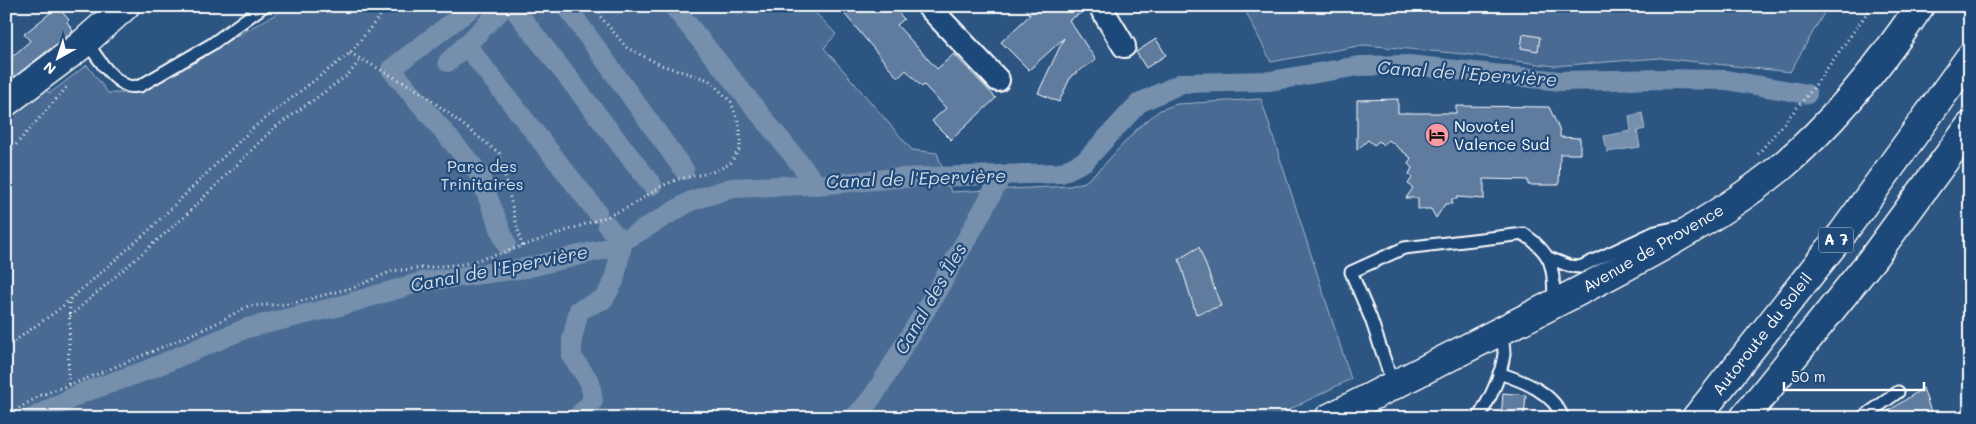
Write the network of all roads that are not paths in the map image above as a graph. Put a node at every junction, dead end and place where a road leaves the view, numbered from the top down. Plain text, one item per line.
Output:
1 (125, 6) edge
2 (264, 6) edge
3 (928, 6) edge
4 (1100, 6) edge
5 (1920, 6) edge
6 (86, 40) junction
7 (1124, 46) dead end
8 (1970, 57) edge
9 (998, 80) dead end
10 (6, 102) edge
11 (1970, 126) edge
12 (1707, 220) junction
13 (1549, 258) junction
14 (1554, 303) junction
15 (1502, 330) junction
16 (1499, 373) junction
17 (1394, 385) junction
18 (1898, 392) dead end
19 (1489, 400) junction
20 (1338, 416) edge
21 (1478, 418) edge
22 (1488, 418) edge
23 (1563, 418) edge
24 (1696, 418) edge
25 (1744, 418) edge
26 (1862, 418) edge

1 - 6 main road
2 - 6 lane
3 - 9 street
4 - 7 street
5 - 12 main road, Avenue de Provence
6 - 10 main road
8 - 24 main road, Autoroute du Soleil / A 7
11 - 25 main road, A 7
12 - 13 lane
12 - 14 main road, Avenue de Provence
13 - 14 lane
13 - 17 lane
14 - 15 main road, Avenue de Provence
15 - 16 lane
15 - 17 main road, Avenue de Provence
16 - 19 lane
16 - 23 lane
17 - 20 main road, Avenue de Provence
18 - 26 lane
19 - 21 lane
19 - 22 lane

